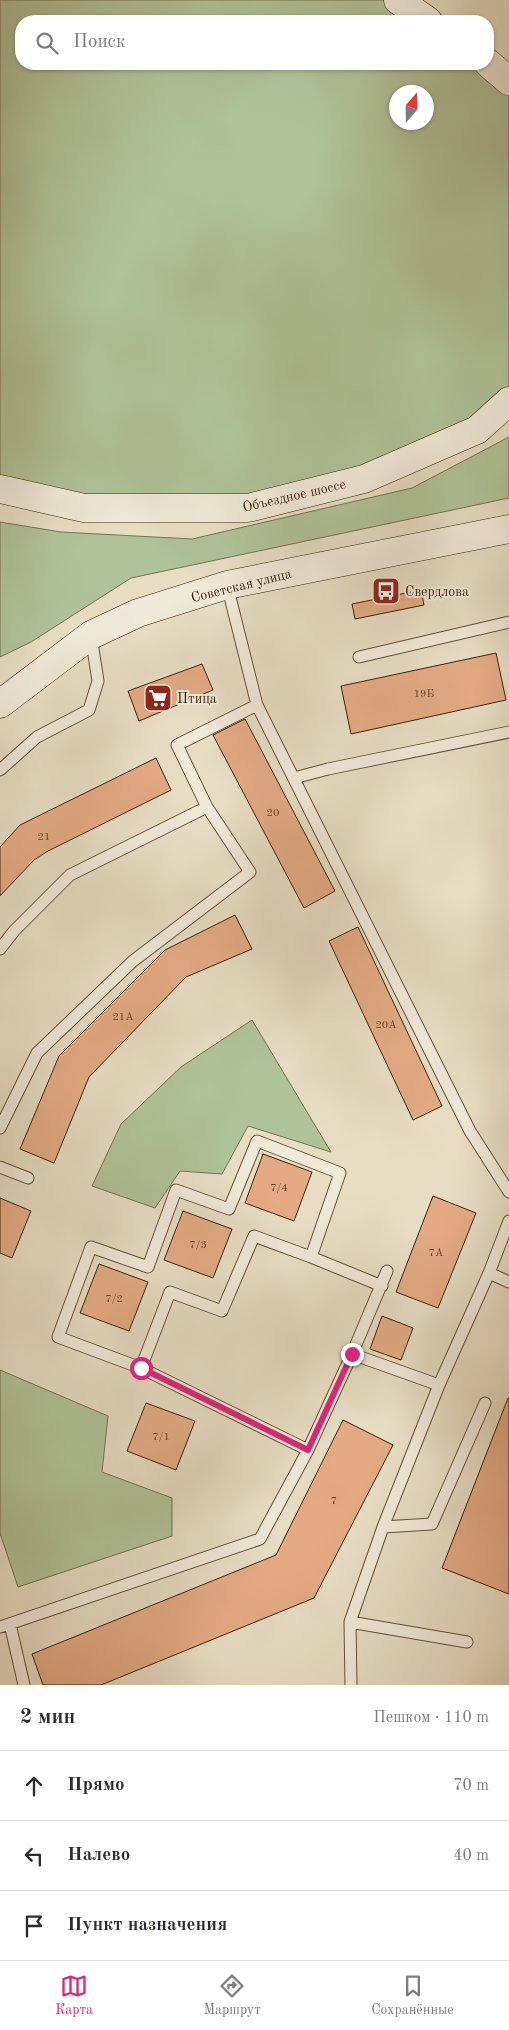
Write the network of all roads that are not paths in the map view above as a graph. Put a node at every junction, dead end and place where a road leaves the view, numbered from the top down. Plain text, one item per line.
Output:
1 (398, 0) edge
2 (419, 15) edge
3 (494, 68) edge
4 (509, 81) edge
5 (509, 402) edge
6 (0, 489) edge
7 (509, 529) edge
8 (227, 585) junction
9 (509, 622) edge
10 (91, 635) junction
11 (359, 657) dead end
12 (0, 704) edge
13 (257, 705) junction
14 (509, 732) edge
15 (0, 770) edge
16 (294, 778) junction
17 (207, 807) junction
18 (0, 949) edge
19 (0, 1128) edge
20 (0, 1167) edge
21 (28, 1178) dead end
22 (509, 1192) edge
23 (509, 1221) edge
24 (312, 1257) junction
25 (387, 1271) dead end
26 (489, 1273) junction
27 (509, 1282) edge
28 (382, 1286) junction
29 (352, 1354) junction
30 (141, 1368) junction
31 (439, 1385) junction
32 (485, 1403) dead end
33 (308, 1450) junction
34 (383, 1527) junction
35 (350, 1622) junction
36 (5, 1626) edge
37 (467, 1642) dead end
38 (24, 1685) edge
39 (351, 1685) edge

1 - 2 street
3 - 4 street
5 - 6 street, Объездное шоссе
7 - 8 street, Советская улица
8 - 10 street, Советская улица
8 - 13 lane
9 - 11 lane
10 - 12 street, Советская улица
10 - 15 lane
13 - 16 lane
13 - 17 lane
14 - 16 lane
16 - 22 lane
17 - 18 lane
17 - 19 lane
20 - 21 lane
23 - 26 lane
24 - 28 lane
24 - 30 lane
24 - 30 lane
25 - 28 lane
26 - 27 lane
26 - 31 lane
28 - 29 lane
29 - 31 lane
29 - 33 lane
30 - 33 lane
31 - 34 lane
32 - 34 lane
33 - 36 lane
34 - 35 lane
35 - 37 lane
35 - 39 lane
36 - 38 lane

